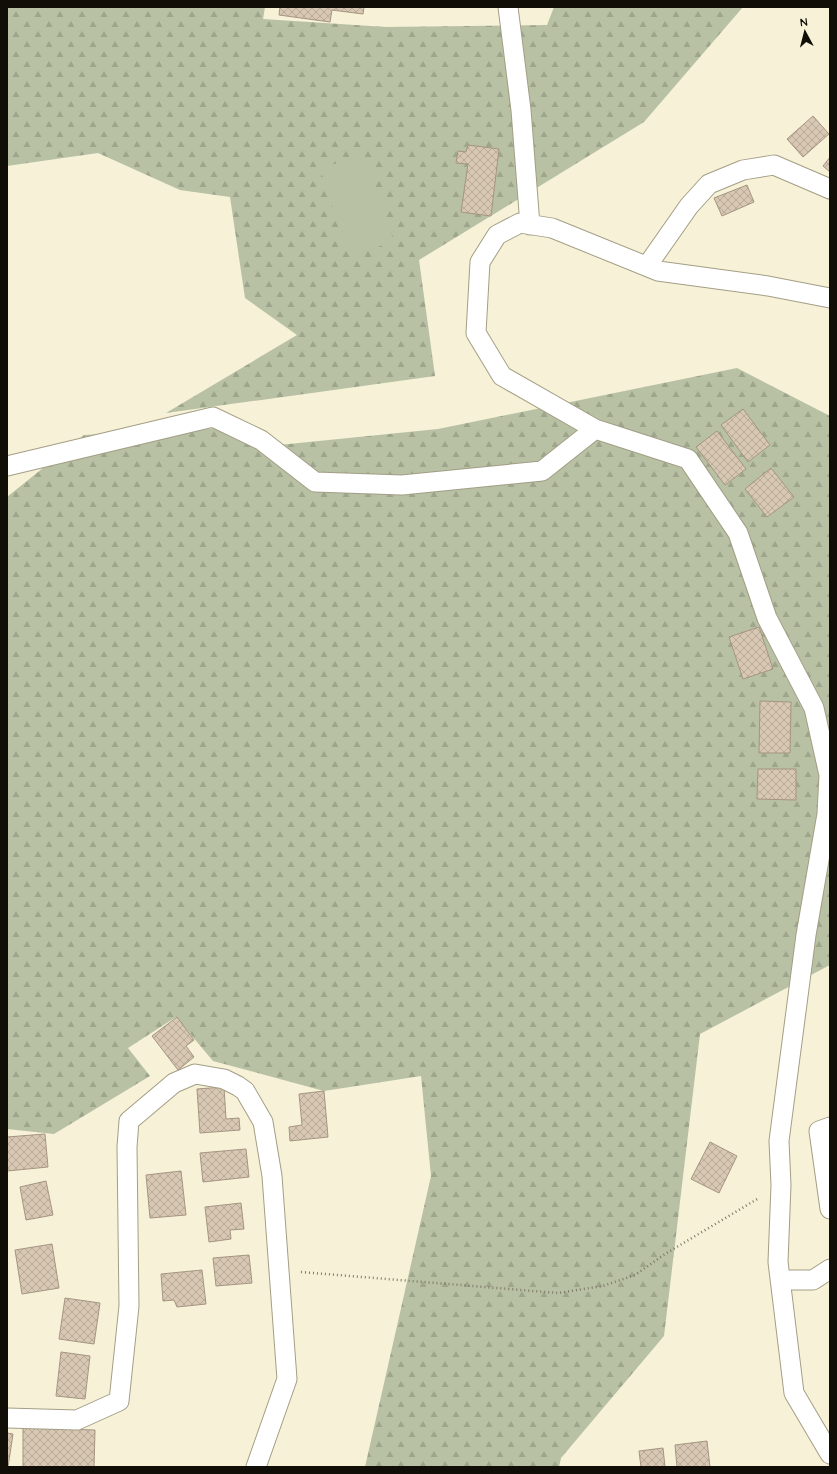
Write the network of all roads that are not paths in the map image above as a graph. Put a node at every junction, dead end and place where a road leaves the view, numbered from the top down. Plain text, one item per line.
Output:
1 (508, 7) edge
2 (830, 189) edge
3 (530, 225) junction
4 (647, 266) junction
5 (830, 298) edge
6 (595, 429) junction
7 (7, 466) edge
8 (830, 1127) edge
9 (830, 1209) edge
10 (830, 1269) edge
11 (780, 1280) junction
12 (7, 1418) edge
13 (830, 1454) edge
14 (256, 1467) edge

1 - 3 street
2 - 4 street
3 - 4 street
3 - 6 street
4 - 5 street
6 - 7 street
6 - 11 street
8 - 9 street
10 - 11 street
11 - 13 street
12 - 14 street

